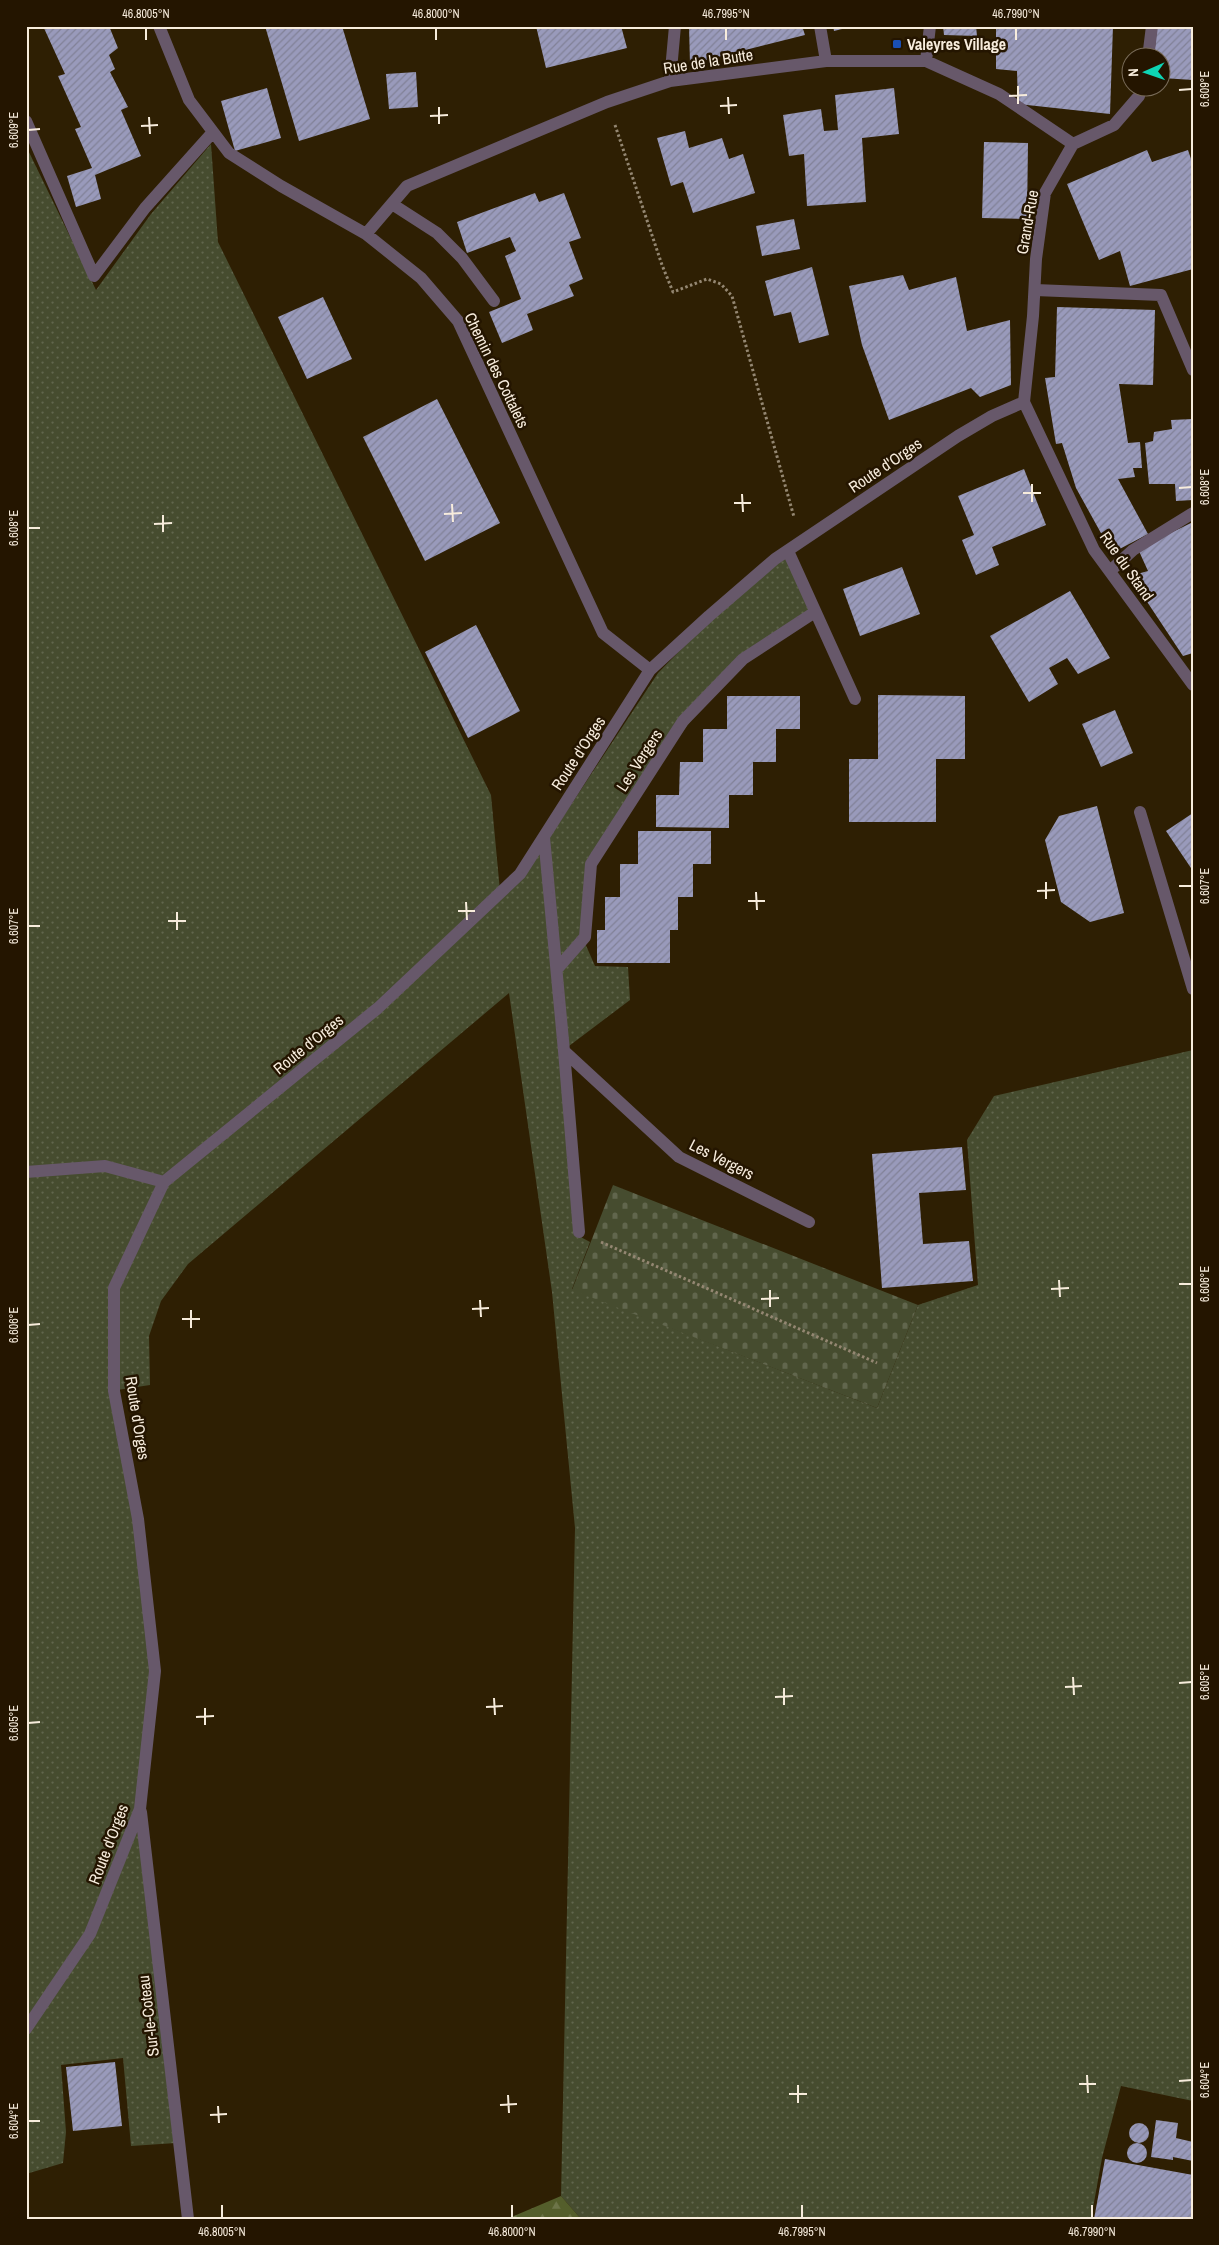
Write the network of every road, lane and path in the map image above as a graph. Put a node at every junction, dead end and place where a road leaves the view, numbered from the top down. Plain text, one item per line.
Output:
1 (159, 26) edge
2 (675, 26) edge
3 (820, 26) edge
4 (930, 26) edge
5 (1152, 26) edge
6 (1149, 48) edge
7 (826, 61) junction
8 (926, 61) junction
9 (670, 82) junction
10 (1137, 98) edge
11 (607, 102) junction
12 (26, 121) edge
13 (213, 132) junction
14 (1073, 144) junction
15 (392, 204) junction
16 (366, 234) junction
17 (1035, 290) junction
18 (494, 302) dead end
19 (1193, 370) edge
20 (1024, 402) junction
21 (1193, 514) edge
22 (801, 542) junction
23 (788, 551) junction
24 (1110, 572) junction
25 (815, 612) junction
26 (650, 670) junction
27 (1193, 684) edge
28 (855, 700) dead end
29 (1140, 812) dead end
30 (544, 837) junction
31 (557, 969) junction
32 (1193, 989) edge
33 (564, 1051) junction
34 (26, 1172) edge
35 (164, 1182) junction
36 (809, 1222) dead end
37 (579, 1232) joint
38 (877, 1363) dead end
39 (140, 1809) junction
40 (26, 2029) edge
41 (188, 2219) edge

1 - 13 street, Chemin des Cottalets
2 - 9 street
3 - 7 street
4 - 8 street
5 - 6 street
7 - 8 street, Rue de la Butte
7 - 9 street, Rue de la Butte
8 - 14 street, Rue de la Butte
9 - 11 street, Rue de la Butte
10 - 14 street
11 - 15 street, Rue de la Butte
11 - 22 path
12 - 13 street
13 - 16 street, Chemin des Cottalets
14 - 17 street, Grand-Rue
15 - 16 street, Rue de la Butte
15 - 18 street
16 - 26 street, Chemin des Cottalets
17 - 19 street
17 - 20 street, Grand-Rue
20 - 22 street, Route d'Orges
20 - 24 street, Rue du Stand
21 - 24 street
22 - 23 street, Route d'Orges
23 - 25 street
23 - 26 street, Route d'Orges
24 - 27 street, Rue du Stand
25 - 28 street
25 - 31 street, Les Vergers
26 - 30 street, Route d'Orges
29 - 32 street
30 - 31 street
30 - 35 street, Route d'Orges
31 - 33 street
33 - 36 street, Les Vergers
33 - 37 street
34 - 35 street
35 - 39 street, Route d'Orges
37 - 38 path
39 - 40 street, Route d'Orges
39 - 41 street, Sur-le-Coteau

